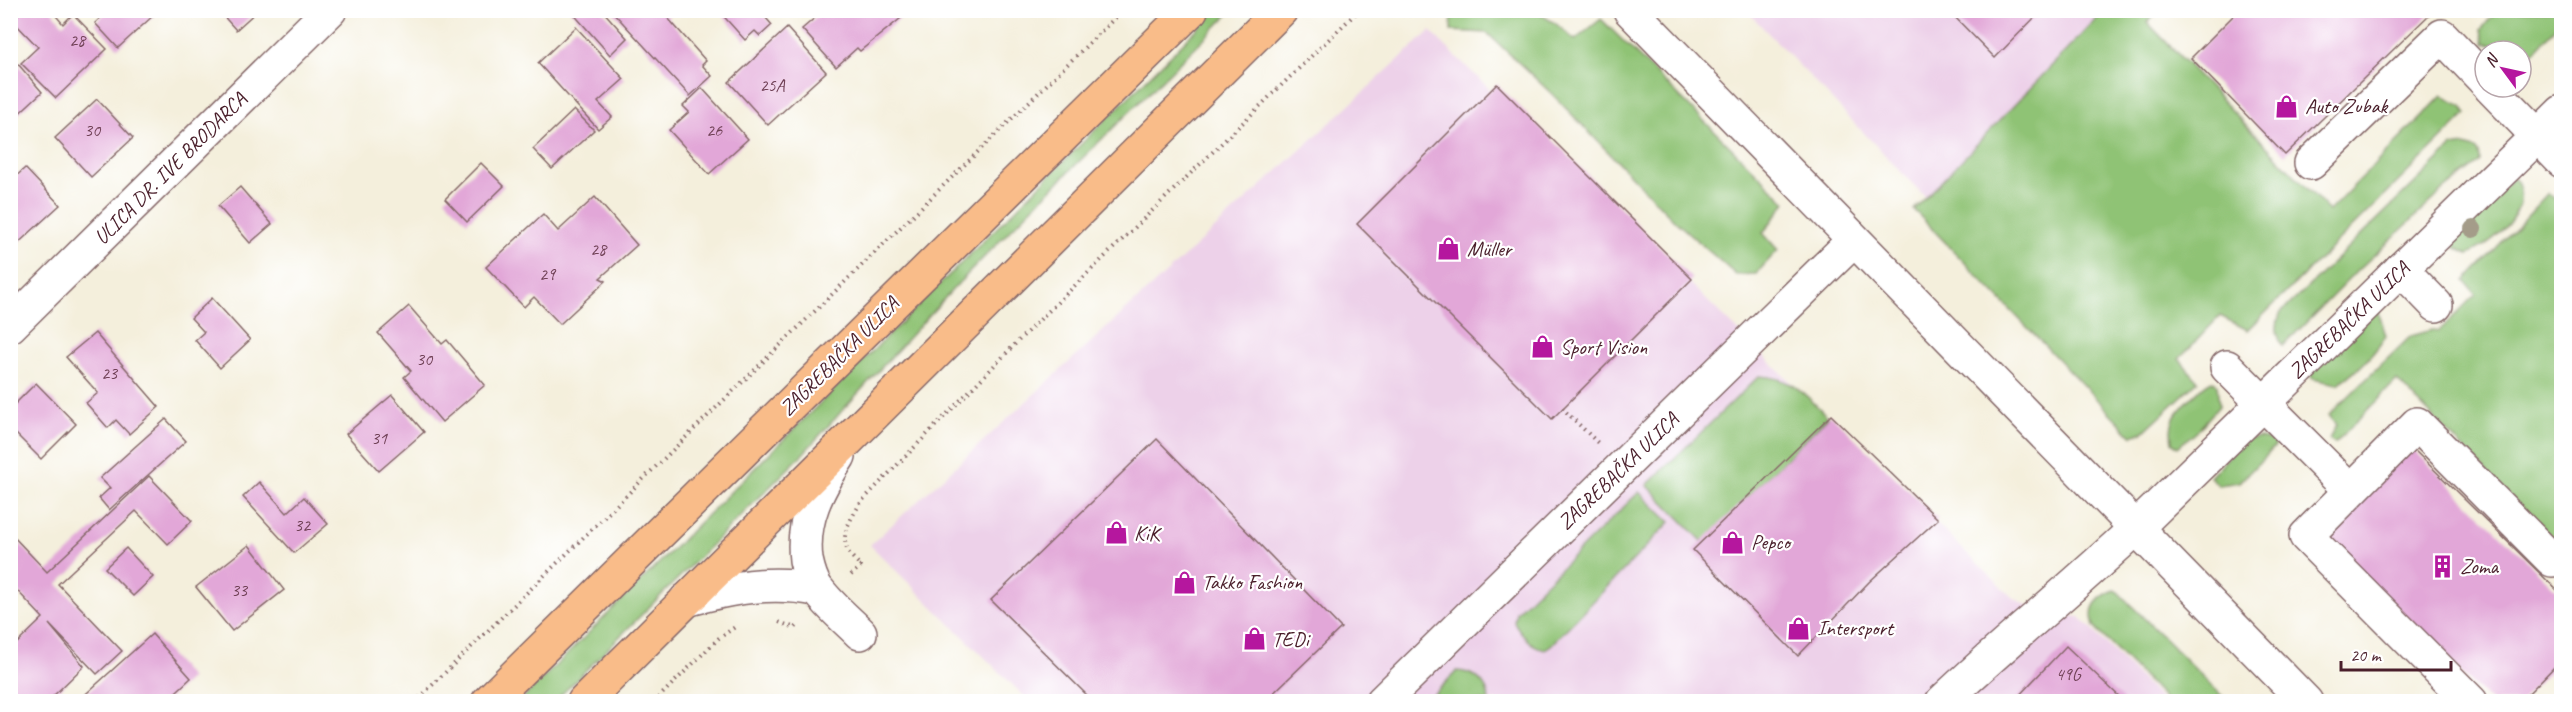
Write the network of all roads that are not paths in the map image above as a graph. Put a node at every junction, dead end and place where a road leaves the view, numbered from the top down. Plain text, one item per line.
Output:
1 (330, 10) edge
2 (1191, 10) edge
3 (1281, 10) edge
4 (1307, 10) edge
5 (1630, 10) edge
6 (1244, 47) junction
7 (2473, 68) edge
8 (2502, 99) edge
9 (2562, 112) edge
10 (2537, 136) junction
11 (2562, 161) edge
12 (2311, 163) dead end
13 (1854, 240) junction
14 (2400, 269) junction
15 (2436, 305) dead end
16 (10, 326) edge
17 (2227, 367) dead end
18 (2264, 403) junction
19 (848, 440) junction
20 (2350, 490) junction
21 (2136, 528) junction
22 (2552, 560) dead end
23 (821, 594) junction
24 (686, 600) junction
25 (860, 633) dead end
26 (488, 702) edge
27 (584, 702) edge
28 (1382, 702) edge
29 (1942, 702) edge
30 (2306, 702) edge
31 (2471, 702) edge

1 - 16 street, ULICA DR. IVE BRODARCA
2 - 26 main road, ZAGREBAČKA ULICA
3 - 6 main road
4 - 6 main road
5 - 13 street
6 - 19 main road
7 - 12 street
8 - 10 street
9 - 10 street, ZAGREBAČKA ULICA
10 - 11 street
10 - 14 street, ZAGREBAČKA ULICA
13 - 21 street
13 - 28 street, ZAGREBAČKA ULICA
14 - 15 street
14 - 18 street, ZAGREBAČKA ULICA
17 - 18 street
18 - 20 street
18 - 21 street, ZAGREBAČKA ULICA
19 - 23 street
19 - 24 main road
20 - 22 street
20 - 31 street
21 - 29 street, ZAGREBAČKA ULICA
21 - 30 street
23 - 24 street
23 - 25 street
24 - 27 main road

